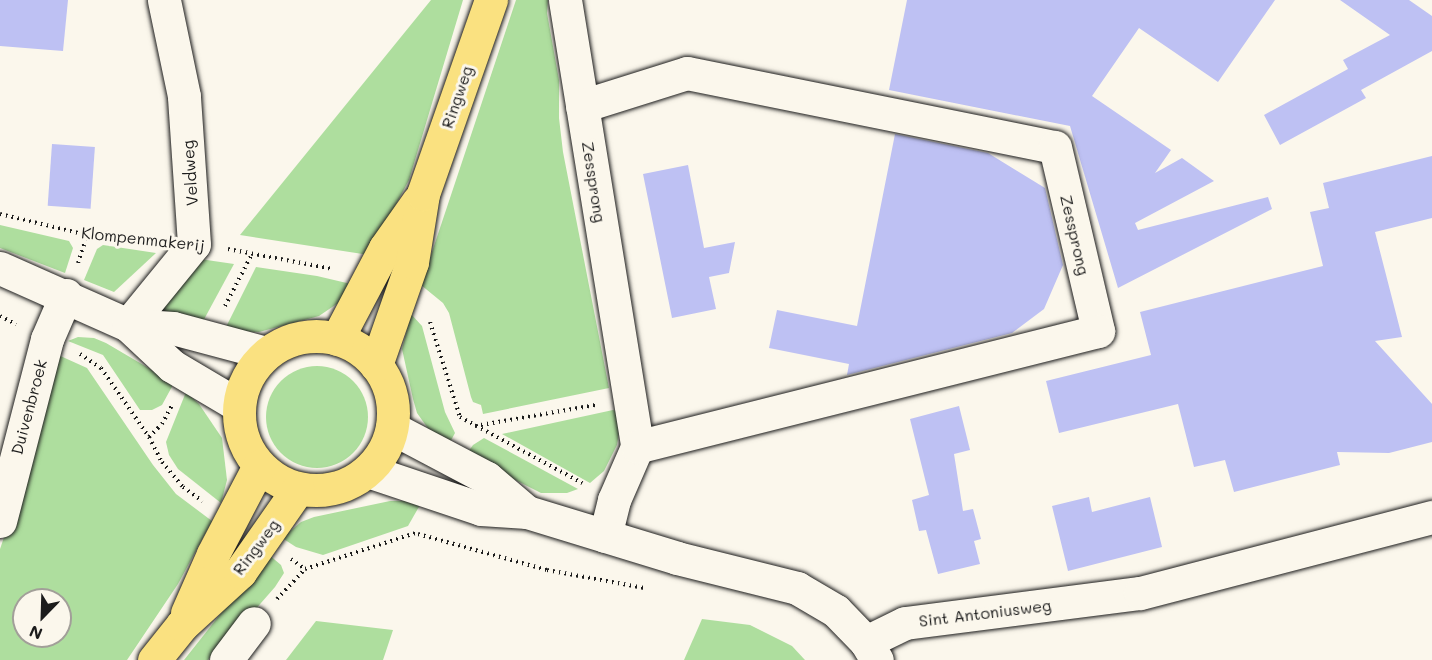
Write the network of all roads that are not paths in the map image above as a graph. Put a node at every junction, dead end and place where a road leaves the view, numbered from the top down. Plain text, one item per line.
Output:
1 (164, 0) edge
2 (491, 0) edge
3 (565, 0) edge
4 (582, 106) junction
5 (423, 194) junction
6 (0, 268) edge
7 (66, 295) junction
8 (128, 325) junction
9 (337, 339) junction
10 (266, 353) junction
11 (376, 365) junction
12 (238, 405) junction
13 (392, 428) junction
14 (637, 447) junction
15 (259, 466) junction
16 (368, 471) junction
17 (298, 489) junction
18 (527, 512) junction
19 (1432, 517) edge
20 (0, 521) edge
21 (605, 536) junction
22 (254, 623) dead end
23 (182, 625) junction
24 (872, 651) edge
25 (154, 660) edge
26 (226, 660) edge

1 - 8 street, Veldweg
2 - 5 main road, Ringweg
3 - 4 street, Zessprong
4 - 14 street, Zessprong
4 - 14 street, Zessprong
5 - 9 main road, Ringweg
5 - 11 main road, Ringweg
6 - 7 street
7 - 8 street
7 - 20 street, Duivenbroek
8 - 10 street
8 - 12 street
9 - 10 main road
9 - 11 main road
10 - 12 main road
11 - 13 main road
12 - 15 main road
13 - 16 main road
13 - 18 street, Sint Antoniusweg
14 - 21 street
15 - 17 main road
15 - 23 main road, Ringweg
16 - 17 main road
16 - 18 street, Sint Antoniusweg
17 - 23 main road, Ringweg
18 - 21 street, Sint Antoniusweg
19 - 24 street, Sint Antoniusweg
21 - 24 street, Sint Antoniusweg
22 - 26 street
23 - 25 main road, Ringweg

